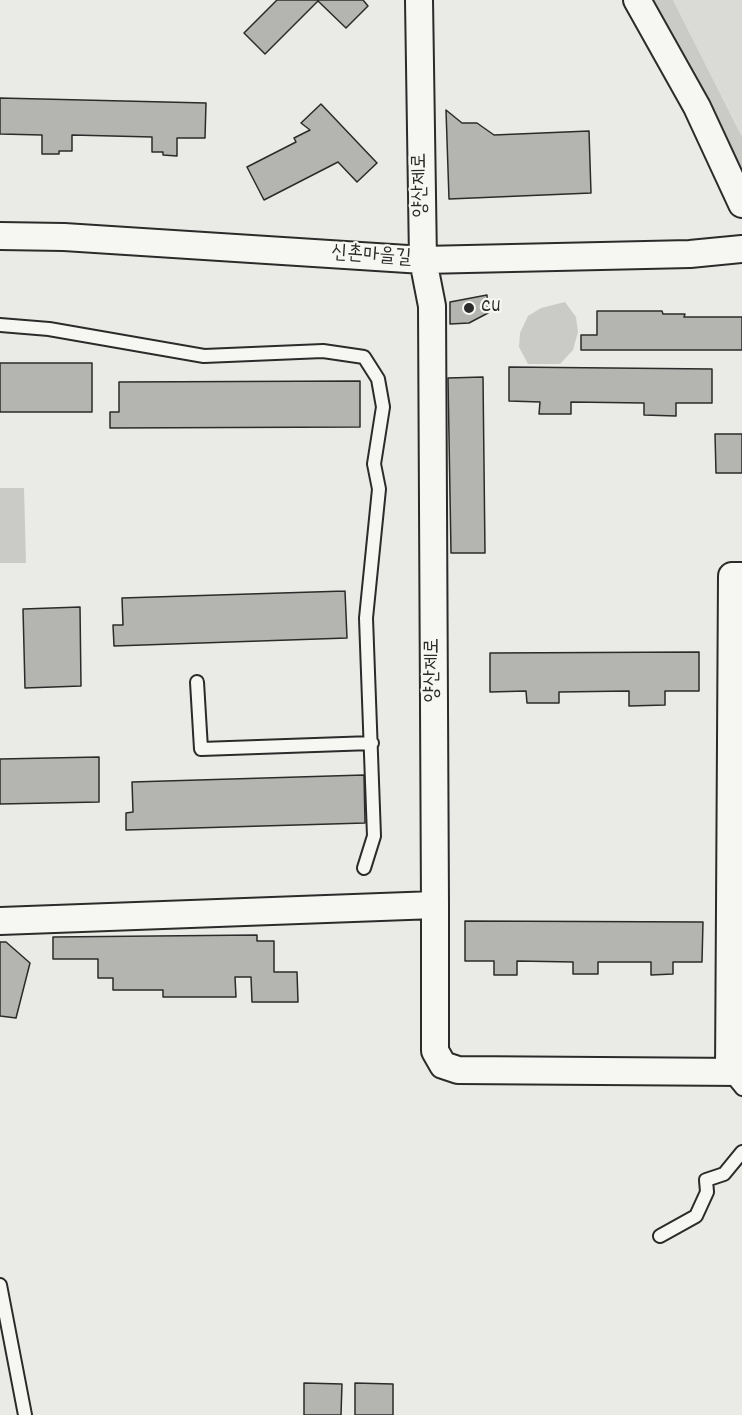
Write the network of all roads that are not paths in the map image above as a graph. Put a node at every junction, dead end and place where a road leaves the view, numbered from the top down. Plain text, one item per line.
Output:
1 (419, 0) edge
2 (637, 0) edge
3 (742, 204) edge
4 (0, 236) edge
5 (742, 249) edge
6 (423, 260) junction
7 (0, 325) edge
8 (742, 576) edge
9 (197, 682) dead end
10 (372, 743) junction
11 (364, 868) dead end
12 (435, 904) junction
13 (0, 921) edge
14 (738, 1078) edge
15 (742, 1152) edge
16 (660, 1236) dead end
17 (0, 1285) edge
18 (25, 1415) edge

1 - 6 street, 양산제로
2 - 3 street
4 - 6 street, 신촌마을길
5 - 6 street, 신촌마을길
6 - 12 street, 양산제로
7 - 10 lane
8 - 14 street
9 - 10 lane
10 - 11 lane
12 - 13 street
12 - 14 street, 양산제로
15 - 16 lane
17 - 18 lane

